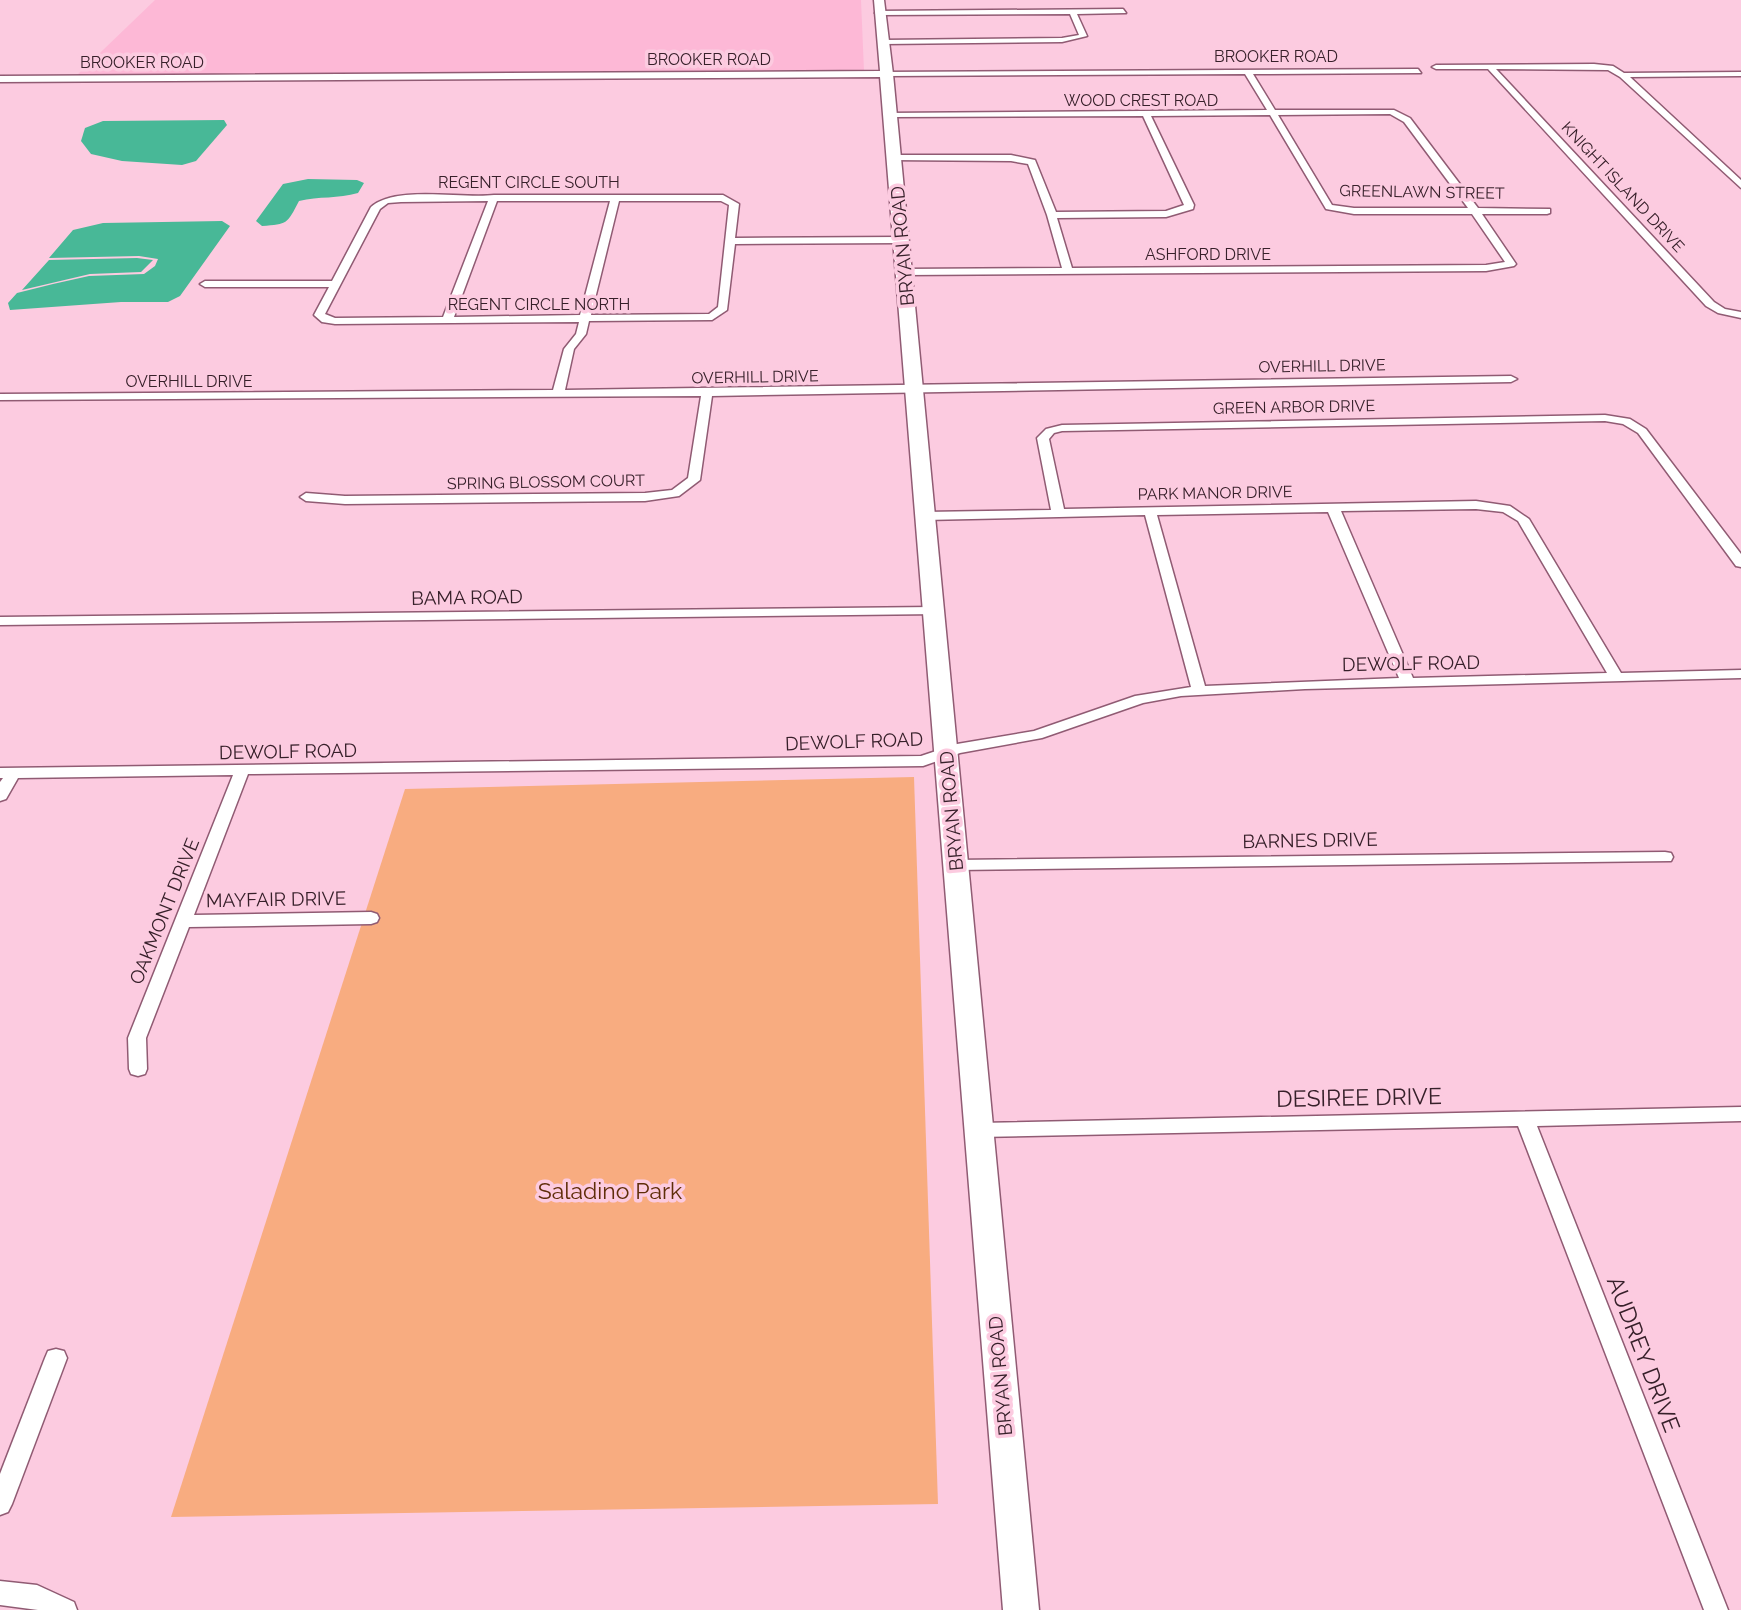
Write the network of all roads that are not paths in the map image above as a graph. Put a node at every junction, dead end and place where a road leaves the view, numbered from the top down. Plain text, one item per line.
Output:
1 (879, 0) edge
2 (1123, 11) dead end
3 (1073, 12) junction
4 (879, 13) junction
5 (884, 42) junction
6 (1490, 66) junction
7 (1436, 67) dead end
8 (1418, 71) dead end
9 (1248, 72) junction
10 (887, 74) junction
11 (1741, 74) edge
12 (1623, 75) junction
13 (0, 79) edge
14 (1273, 113) junction
15 (1146, 114) junction
16 (891, 115) junction
17 (894, 158) junction
18 (1741, 185) edge
19 (494, 198) junction
20 (615, 198) junction
21 (1475, 211) junction
22 (1547, 211) dead end
23 (1052, 215) junction
24 (901, 240) junction
25 (730, 241) junction
26 (1068, 271) junction
27 (904, 272) junction
28 (205, 284) dead end
29 (334, 284) junction
30 (1741, 314) edge
31 (584, 319) junction
32 (447, 320) junction
33 (1511, 379) dead end
34 (913, 391) junction
35 (707, 393) junction
36 (558, 394) junction
37 (0, 397) edge
38 (306, 497) dead end
39 (1334, 508) junction
40 (1150, 511) junction
41 (1058, 513) junction
42 (925, 516) junction
43 (1741, 563) edge
44 (934, 611) junction
45 (0, 621) edge
46 (1741, 674) edge
47 (1616, 677) junction
48 (1409, 682) junction
49 (1199, 690) junction
50 (945, 753) junction
51 (242, 771) junction
52 (7, 773) edge
53 (0, 796) edge
54 (1665, 857) dead end
55 (956, 865) junction
56 (370, 918) dead end
57 (182, 921) junction
58 (138, 1069) dead end
59 (1741, 1114) edge
60 (1524, 1118) junction
61 (979, 1130) junction
62 (56, 1358) dead end
63 (0, 1504) edge
64 (0, 1593) edge
65 (65, 1610) edge
66 (1021, 1610) edge
67 (1716, 1610) edge

1 - 4 street
2 - 3 street
3 - 4 street
3 - 5 street
4 - 5 street, BRYAN ROAD
5 - 10 street, BRYAN ROAD
6 - 7 street
6 - 12 street
6 - 30 street, KNIGHT ISLAND DRIVE
8 - 9 street, BROOKER ROAD
9 - 10 street, BROOKER ROAD
9 - 14 street, GREENLAWN STREET
10 - 13 street, BROOKER ROAD
10 - 16 street, BRYAN ROAD
11 - 12 street
12 - 18 street
14 - 15 street, WOOD CREST ROAD
14 - 21 street, WOOD CREST ROAD
14 - 21 street, GREENLAWN STREET
15 - 16 street, WOOD CREST ROAD
15 - 23 street
16 - 17 street, BRYAN ROAD
17 - 23 street
17 - 24 street, BRYAN ROAD
19 - 20 street, REGENT CIRCLE SOUTH
19 - 29 street, REGENT CIRCLE SOUTH
19 - 32 street
20 - 25 street, REGENT CIRCLE SOUTH
20 - 31 street
21 - 22 street, GREENLAWN STREET
21 - 26 street, ASHFORD DRIVE
23 - 26 street
24 - 25 street
24 - 27 street, BRYAN ROAD
25 - 31 street, REGENT CIRCLE NORTH
26 - 27 street, ASHFORD DRIVE
27 - 34 street, BRYAN ROAD
28 - 29 street
29 - 32 street, REGENT CIRCLE NORTH
31 - 32 street, REGENT CIRCLE NORTH
31 - 36 street
33 - 34 street, OVERHILL DRIVE
34 - 35 street, OVERHILL DRIVE
34 - 42 street, BRYAN ROAD
35 - 36 street, OVERHILL DRIVE
35 - 38 street, SPRING BLOSSOM COURT
36 - 37 street, OVERHILL DRIVE
39 - 40 street, PARK MANOR DRIVE
39 - 47 street, PARK MANOR DRIVE
39 - 48 street
40 - 41 street, PARK MANOR DRIVE
40 - 49 street
41 - 42 street, PARK MANOR DRIVE
41 - 43 street, GREEN ARBOR DRIVE
42 - 44 street, BRYAN ROAD
44 - 45 street, BAMA ROAD
44 - 50 street, BRYAN ROAD
46 - 47 street, DEWOLF ROAD
47 - 48 street, DEWOLF ROAD
48 - 49 street, DEWOLF ROAD
49 - 50 street, DEWOLF ROAD
50 - 51 street, DEWOLF ROAD
50 - 55 street, BRYAN ROAD
51 - 52 street, DEWOLF ROAD
51 - 57 street, OAKMONT DRIVE
52 - 53 street
54 - 55 street, BARNES DRIVE
55 - 61 street, BRYAN ROAD
56 - 57 street, MAYFAIR DRIVE
57 - 58 street, OAKMONT DRIVE
59 - 60 street, DESIREE DRIVE
60 - 61 street, DESIREE DRIVE
60 - 67 street, AUDREY DRIVE
61 - 66 street, BRYAN ROAD
62 - 63 street
64 - 65 street

